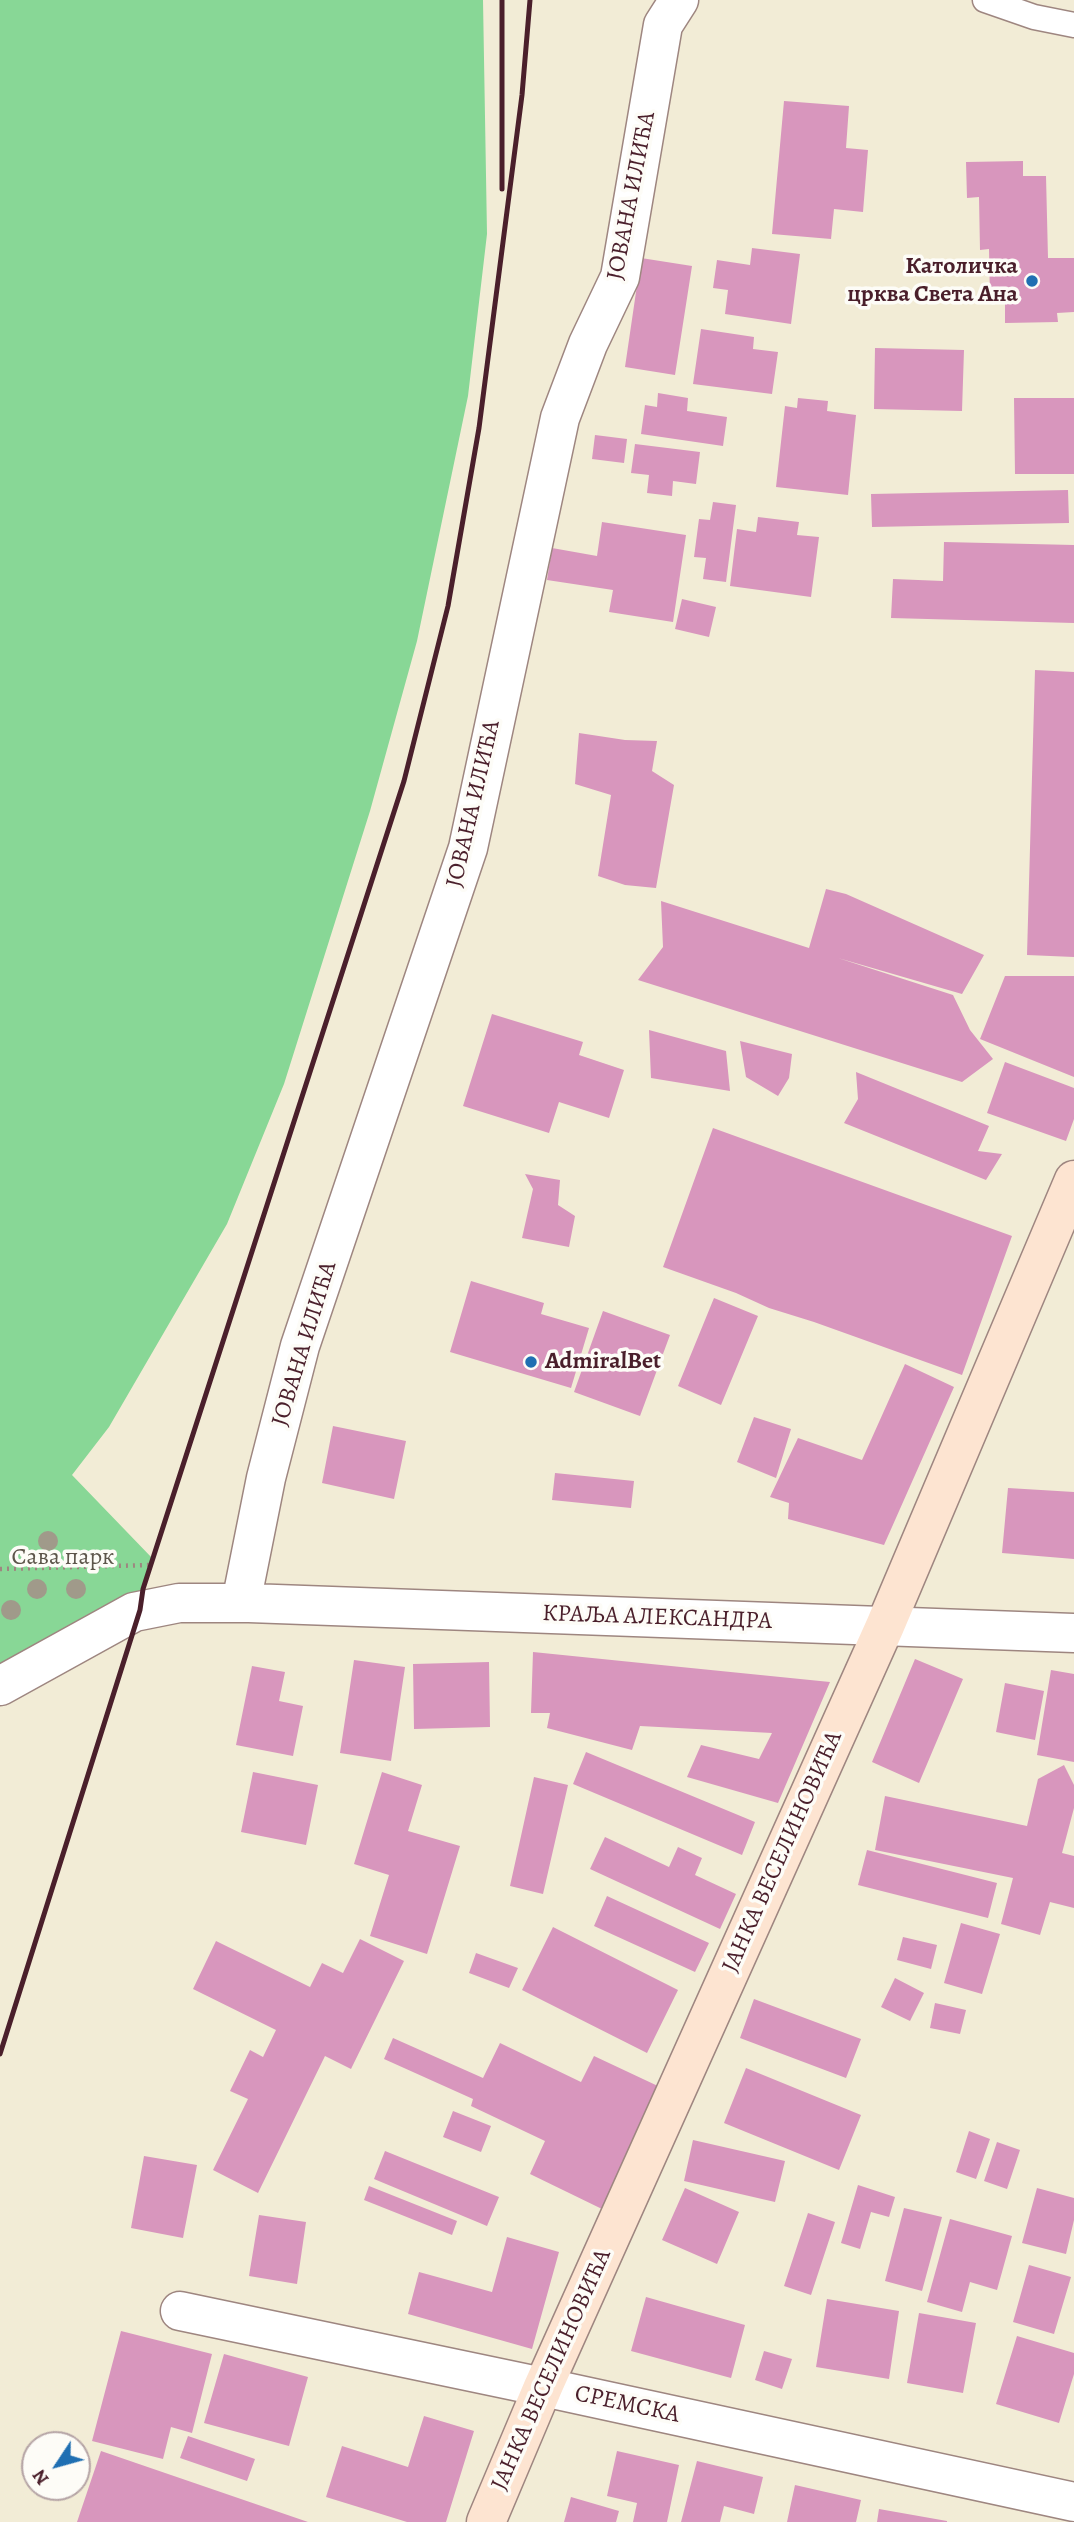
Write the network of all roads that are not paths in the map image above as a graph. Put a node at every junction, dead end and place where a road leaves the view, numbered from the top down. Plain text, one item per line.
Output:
1 (679, 0) edge
2 (985, 0) edge
3 (1074, 25) edge
4 (1074, 1180) edge
5 (240, 1603) junction
6 (885, 1626) junction
7 (1074, 1633) edge
8 (0, 1686) edge
9 (180, 2311) dead end
10 (543, 2387) junction
11 (1074, 2502) edge
12 (486, 2522) edge

1 - 5 street, ЈОВАНА ИЛИЋА
2 - 3 lane
4 - 6 main road, ЈАНКА ВЕСЕЛИНОВИЋА
5 - 6 street, КРАЉА АЛЕКСАНДРА
5 - 8 street, КРАЉА АЛЕКСАНДРА
6 - 7 street, КРАЉА АЛЕКСАНДРА
6 - 10 main road, ЈАНКА ВЕСЕЛИНОВИЋА
9 - 10 street, СРЕМСКА
10 - 11 street, СРЕМСКА
10 - 12 main road, ЈАНКА ВЕСЕЛИНОВИЋА

